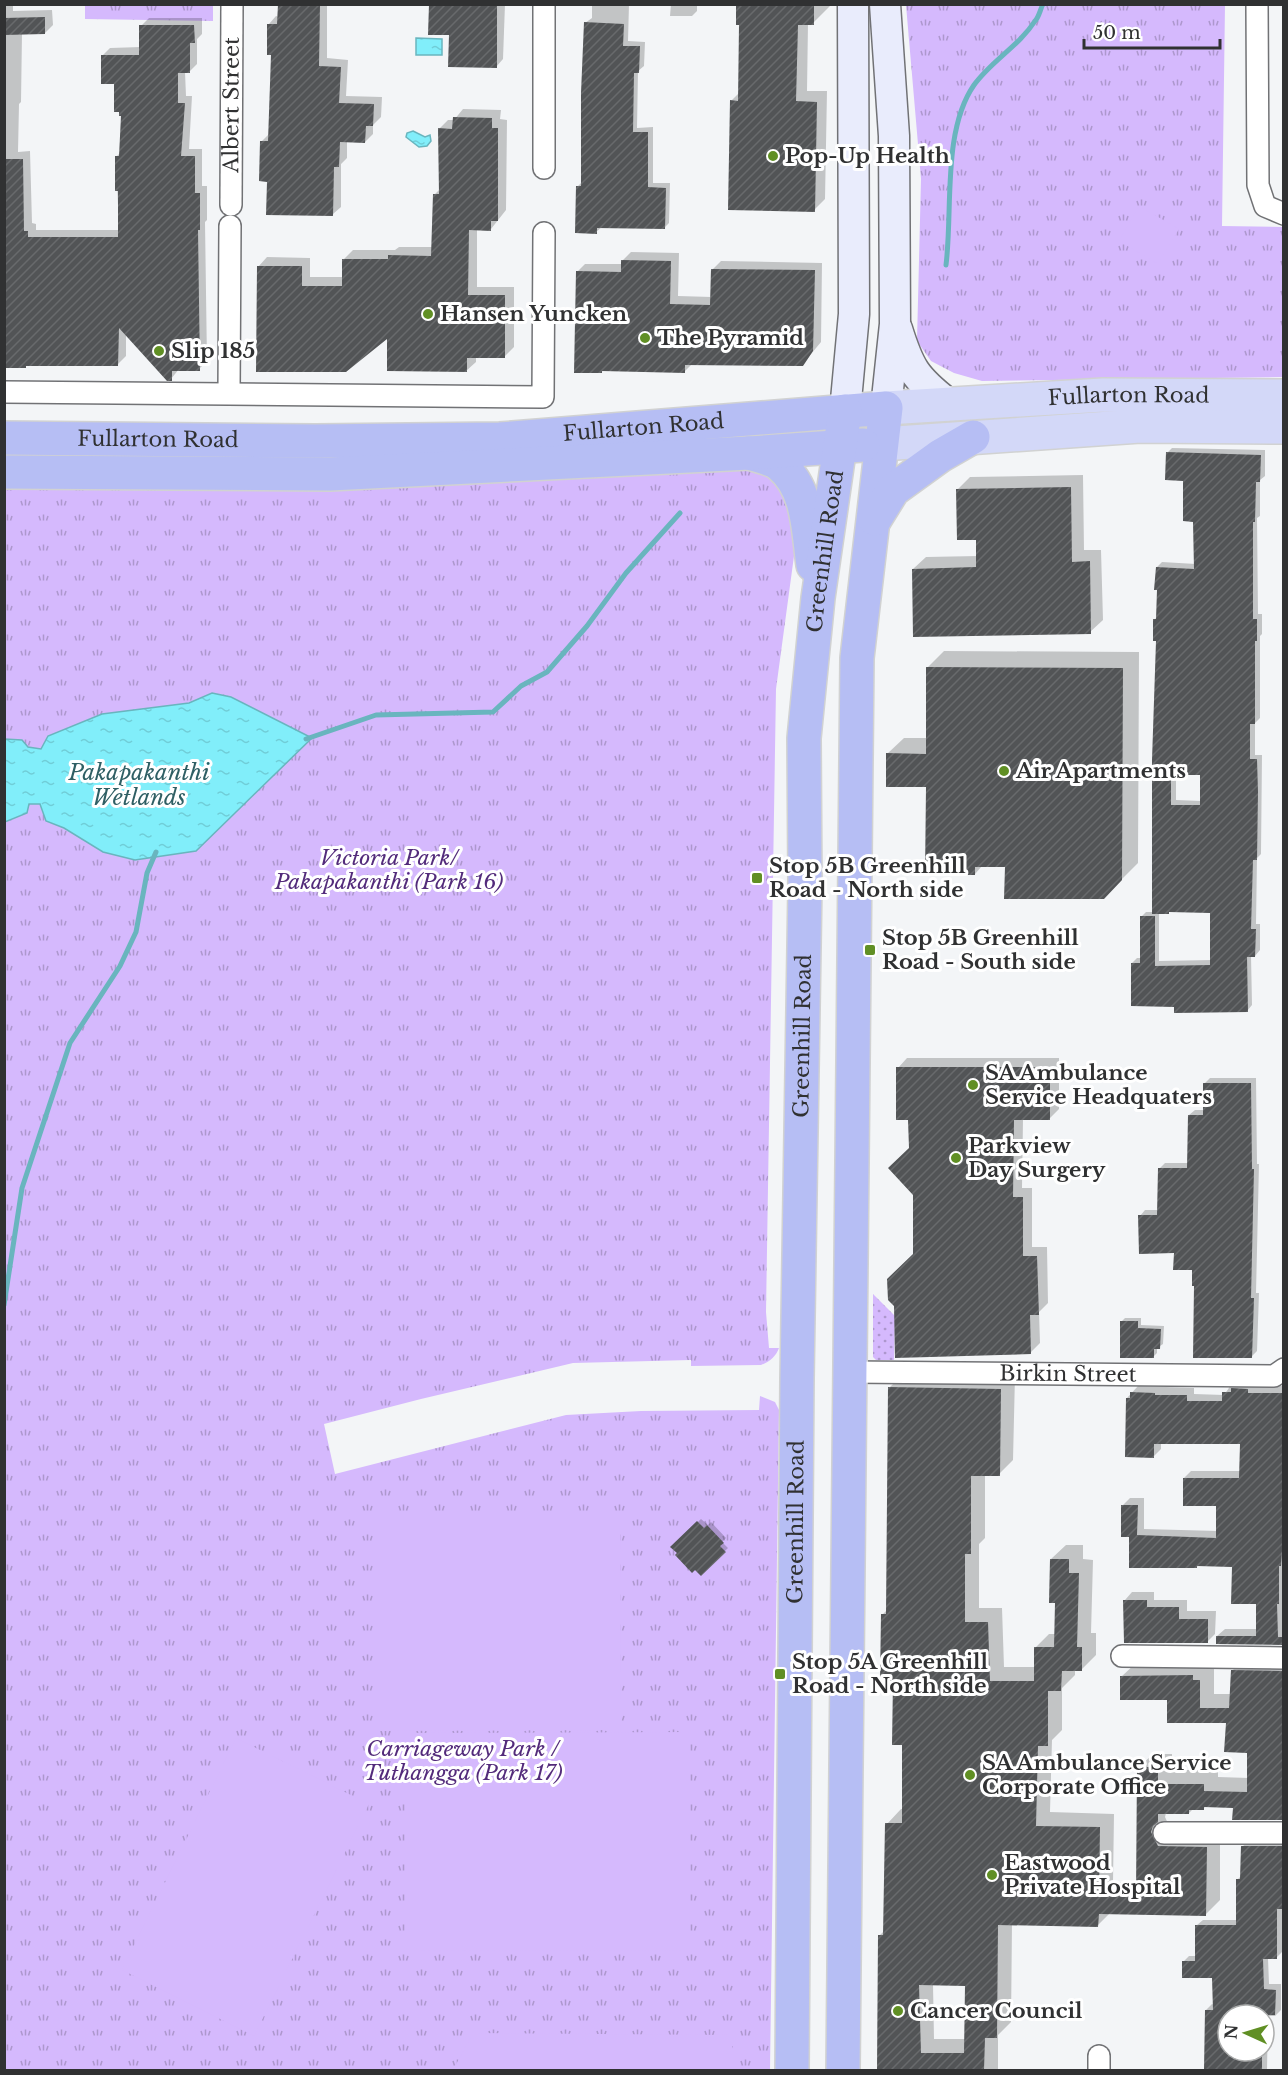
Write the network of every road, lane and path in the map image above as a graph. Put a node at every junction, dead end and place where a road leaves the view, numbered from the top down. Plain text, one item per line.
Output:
1 (232, 4) edge
2 (544, 4) edge
3 (853, 4) edge
4 (885, 4) edge
5 (1257, 4) edge
6 (544, 168) dead end
7 (231, 205) dead end
8 (1284, 214) edge
9 (231, 226) dead end
10 (544, 233) dead end
11 (895, 324) junction
12 (4, 392) edge
13 (229, 393) junction
14 (1284, 396) edge
15 (947, 403) junction
16 (886, 408) junction
17 (845, 411) junction
18 (1284, 427) edge
19 (973, 437) junction
20 (4, 438) edge
21 (882, 444) junction
22 (841, 447) junction
23 (749, 453) junction
24 (4, 472) edge
25 (874, 520) junction
26 (818, 598) junction
27 (1284, 1369) edge
28 (850, 1371) junction
29 (1122, 1656) dead end
30 (1284, 1658) edge
31 (1164, 1833) dead end
32 (1284, 1833) edge
33 (792, 2070) edge
34 (843, 2070) edge

1 - 7 street, Albert Street
2 - 6 street
3 - 17 main road, Greenhill Road
4 - 11 main road, Greenhill Road
5 - 8 street
9 - 13 street
10 - 13 street, Fullarton Road
11 - 15 main road
11 - 16 main road, Greenhill Road
12 - 13 street, Fullarton Road
14 - 15 main road, Fullarton Road
15 - 16 main road, Fullarton Road
16 - 17 highway, Fullarton Road
16 - 21 highway, Greenhill Road
17 - 20 highway, Fullarton Road
17 - 22 highway, Greenhill Road
18 - 19 main road, Fullarton Road
19 - 21 main road, Fullarton Road
19 - 25 highway
21 - 22 highway, Fullarton Road
21 - 25 highway, Greenhill Road
22 - 23 highway, Fullarton Road
22 - 26 highway, Greenhill Road
23 - 24 highway, Fullarton Road
23 - 26 highway
25 - 28 highway, Greenhill Road
26 - 33 highway, Greenhill Road
27 - 28 street, Birkin Street
28 - 34 highway, Greenhill Road
29 - 30 street
31 - 32 street

